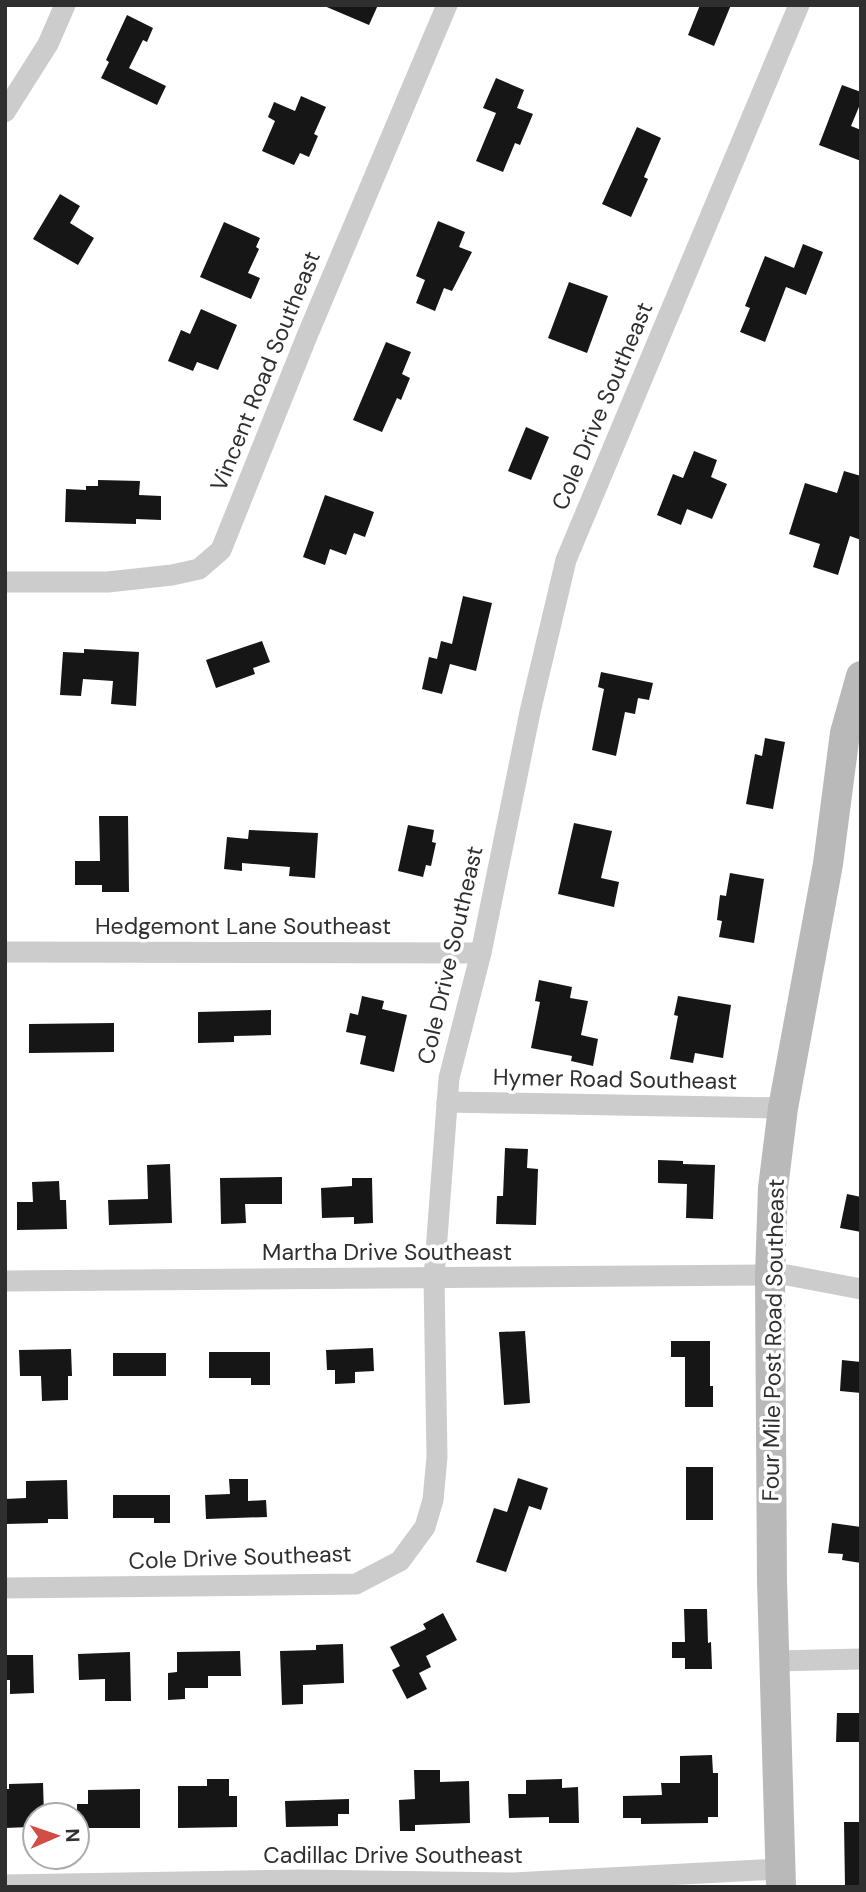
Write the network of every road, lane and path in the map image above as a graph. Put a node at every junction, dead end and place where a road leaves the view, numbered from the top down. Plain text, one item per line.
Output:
1 (65, 5) edge
2 (447, 5) edge
3 (799, 5) edge
4 (5, 112) edge
5 (5, 582) edge
6 (861, 676) edge
7 (5, 953) edge
8 (481, 953) junction
9 (447, 1102) junction
10 (783, 1108) junction
11 (770, 1275) junction
12 (433, 1278) junction
13 (5, 1281) edge
14 (861, 1289) edge
15 (5, 1588) edge
16 (861, 1659) edge
17 (775, 1661) junction
18 (780, 1878) edge
19 (5, 1885) edge

1 - 4 street
2 - 5 street, Vincent Road Southeast
3 - 8 street, Cole Drive Southeast
6 - 10 main road, Four Mile Post Road Southeast
7 - 8 street, Hedgemont Lane Southeast
8 - 9 street, Cole Drive Southeast
9 - 10 street, Hymer Road Southeast
9 - 12 street, Cole Drive Southeast
10 - 11 main road, Four Mile Post Road Southeast
11 - 12 street, Martha Drive Southeast
11 - 14 street, Martha Drive Southeast
11 - 17 main road, Four Mile Post Road Southeast
12 - 13 street, Martha Drive Southeast
12 - 15 street, Cole Drive Southeast
16 - 17 street
17 - 18 main road, Four Mile Post Road Southeast
18 - 19 street, Cadillac Drive Southeast

